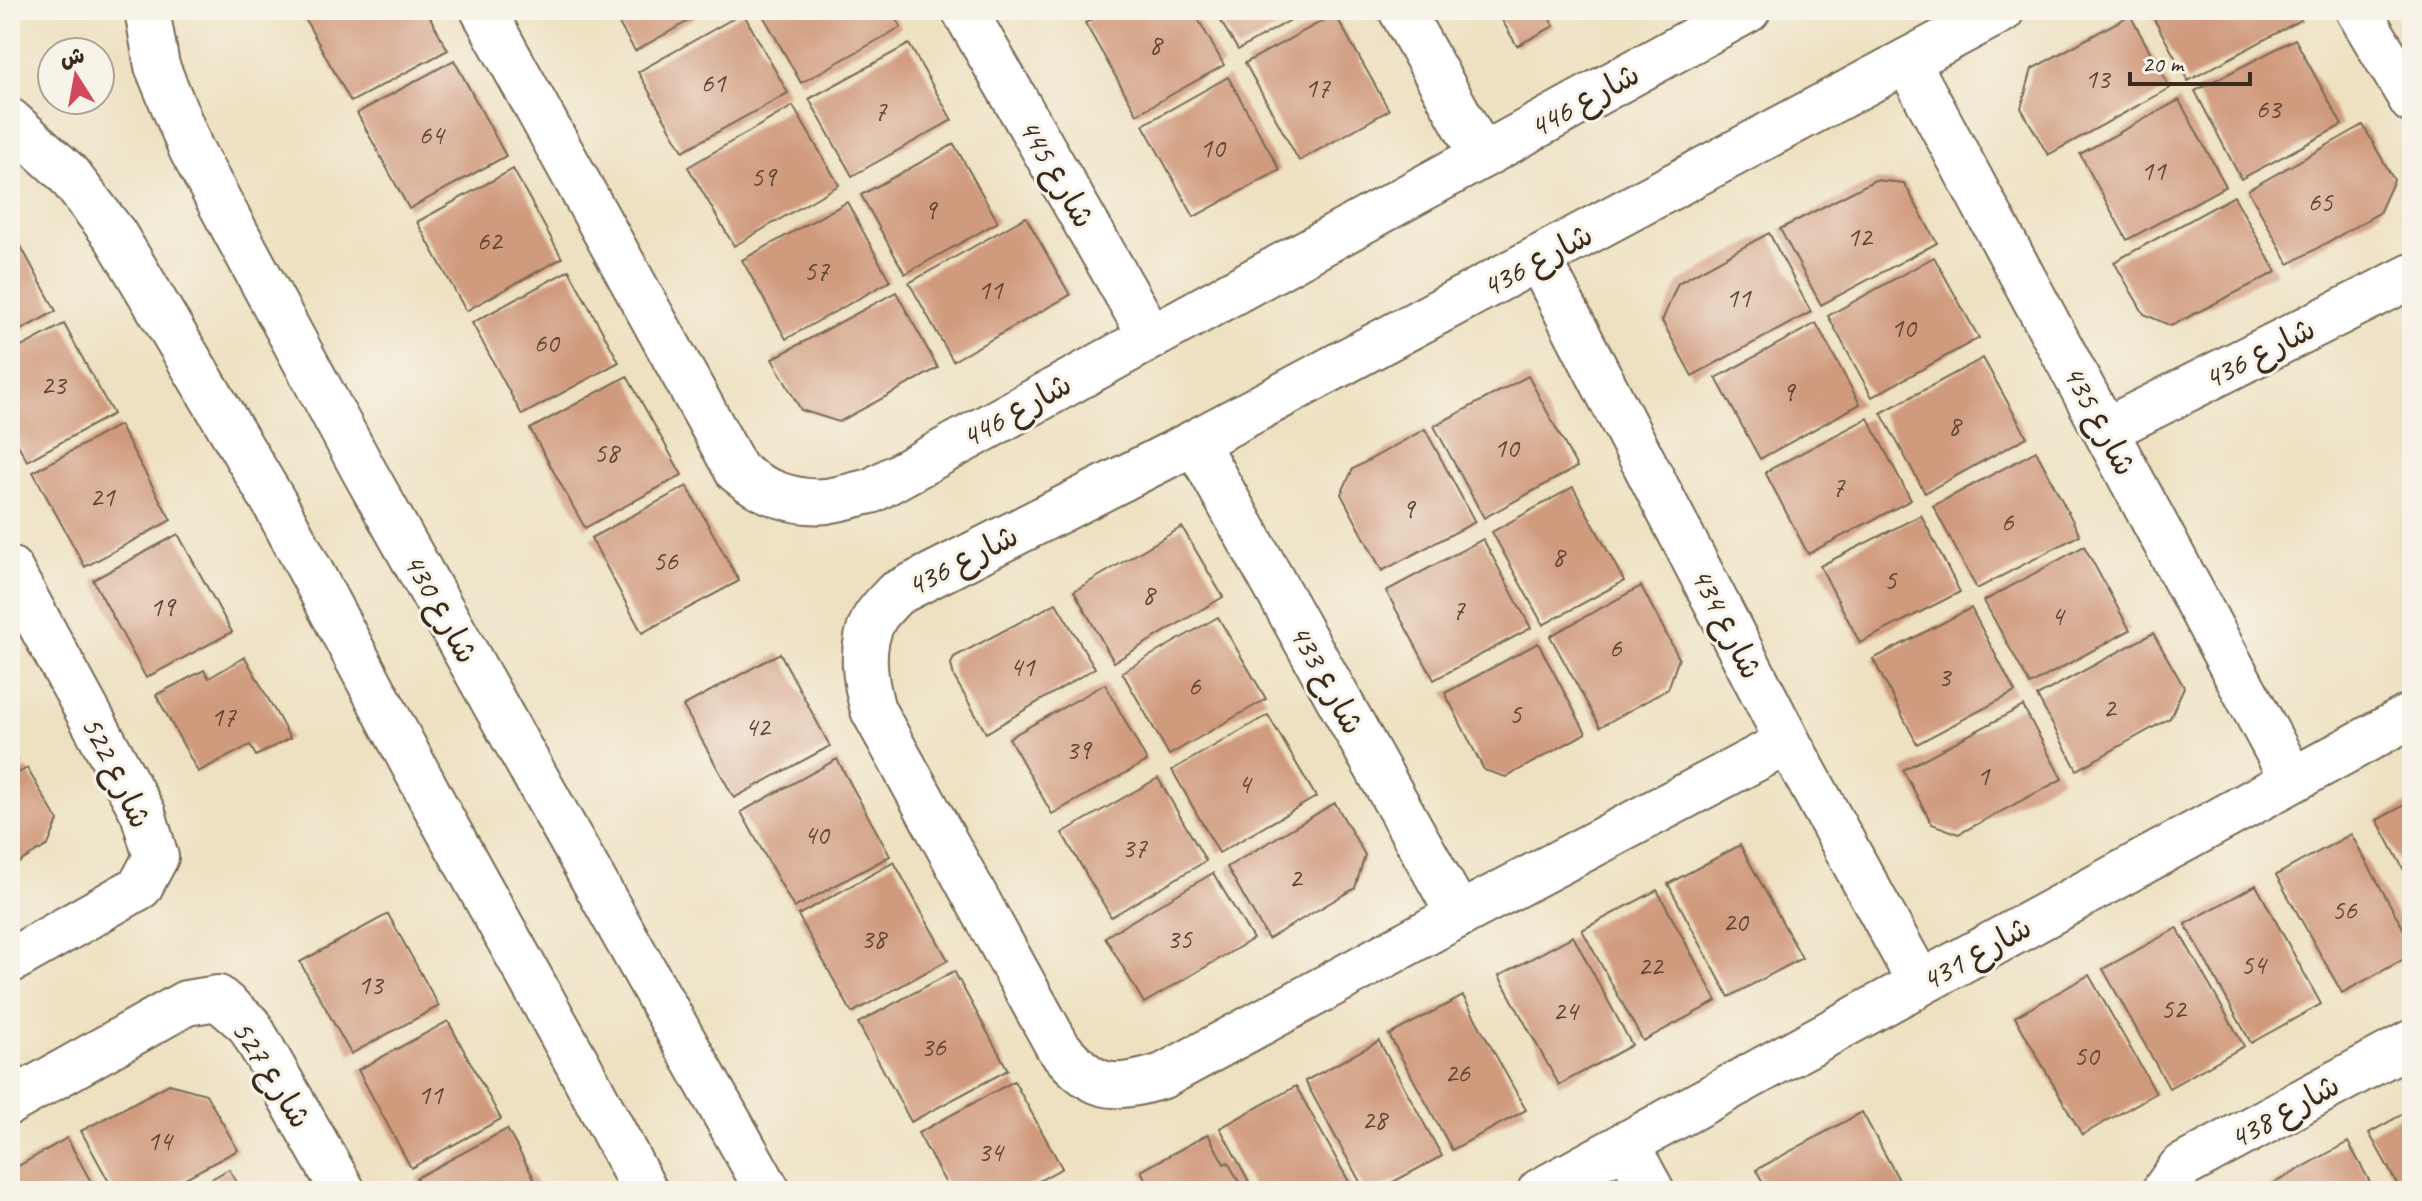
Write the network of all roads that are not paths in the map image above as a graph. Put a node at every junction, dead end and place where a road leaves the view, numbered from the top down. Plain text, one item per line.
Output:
1 (147, 10) edge
2 (483, 10) edge
3 (964, 10) edge
4 (1401, 10) edge
5 (1748, 10) edge
6 (2002, 10) edge
7 (2358, 10) edge
8 (1907, 61) junction
9 (2412, 101) edge
10 (10, 121) edge
11 (1482, 156) junction
12 (1539, 259) junction
13 (2412, 276) edge
14 (1150, 335) junction
15 (2106, 430) junction
16 (1195, 442) junction
17 (10, 569) edge
18 (2412, 715) edge
19 (1788, 742) junction
20 (2292, 779) junction
21 (1459, 915) junction
22 (10, 961) edge
23 (1920, 983) junction
24 (2412, 1042) edge
25 (10, 1102) edge
26 (1626, 1143) junction
27 (343, 1191) edge
28 (645, 1191) edge
29 (768, 1191) edge
30 (1540, 1191) edge
31 (1652, 1191) edge
32 (2164, 1191) edge

1 - 29 street, شارع 430
2 - 14 street, شارع 446
3 - 14 street, شارع 445
4 - 11 street
5 - 11 street, شارع 446
6 - 8 street, شارع 436
7 - 9 street
8 - 12 street, شارع 436
8 - 15 street, شارع 435
10 - 28 street
11 - 14 street, شارع 446
12 - 16 street, شارع 436
12 - 19 street, شارع 434
13 - 15 street, شارع 436
15 - 20 street, شارع 435
16 - 21 street, شارع 433
16 - 21 street, شارع 436
17 - 22 street, شارع 522
18 - 20 street, شارع 431
19 - 21 street, شارع 436
19 - 23 street, شارع 434
20 - 23 street, شارع 431
23 - 26 street, شارع 431
24 - 32 street, شارع 438
25 - 27 street, شارع 527
26 - 30 street, شارع 431
26 - 31 street

